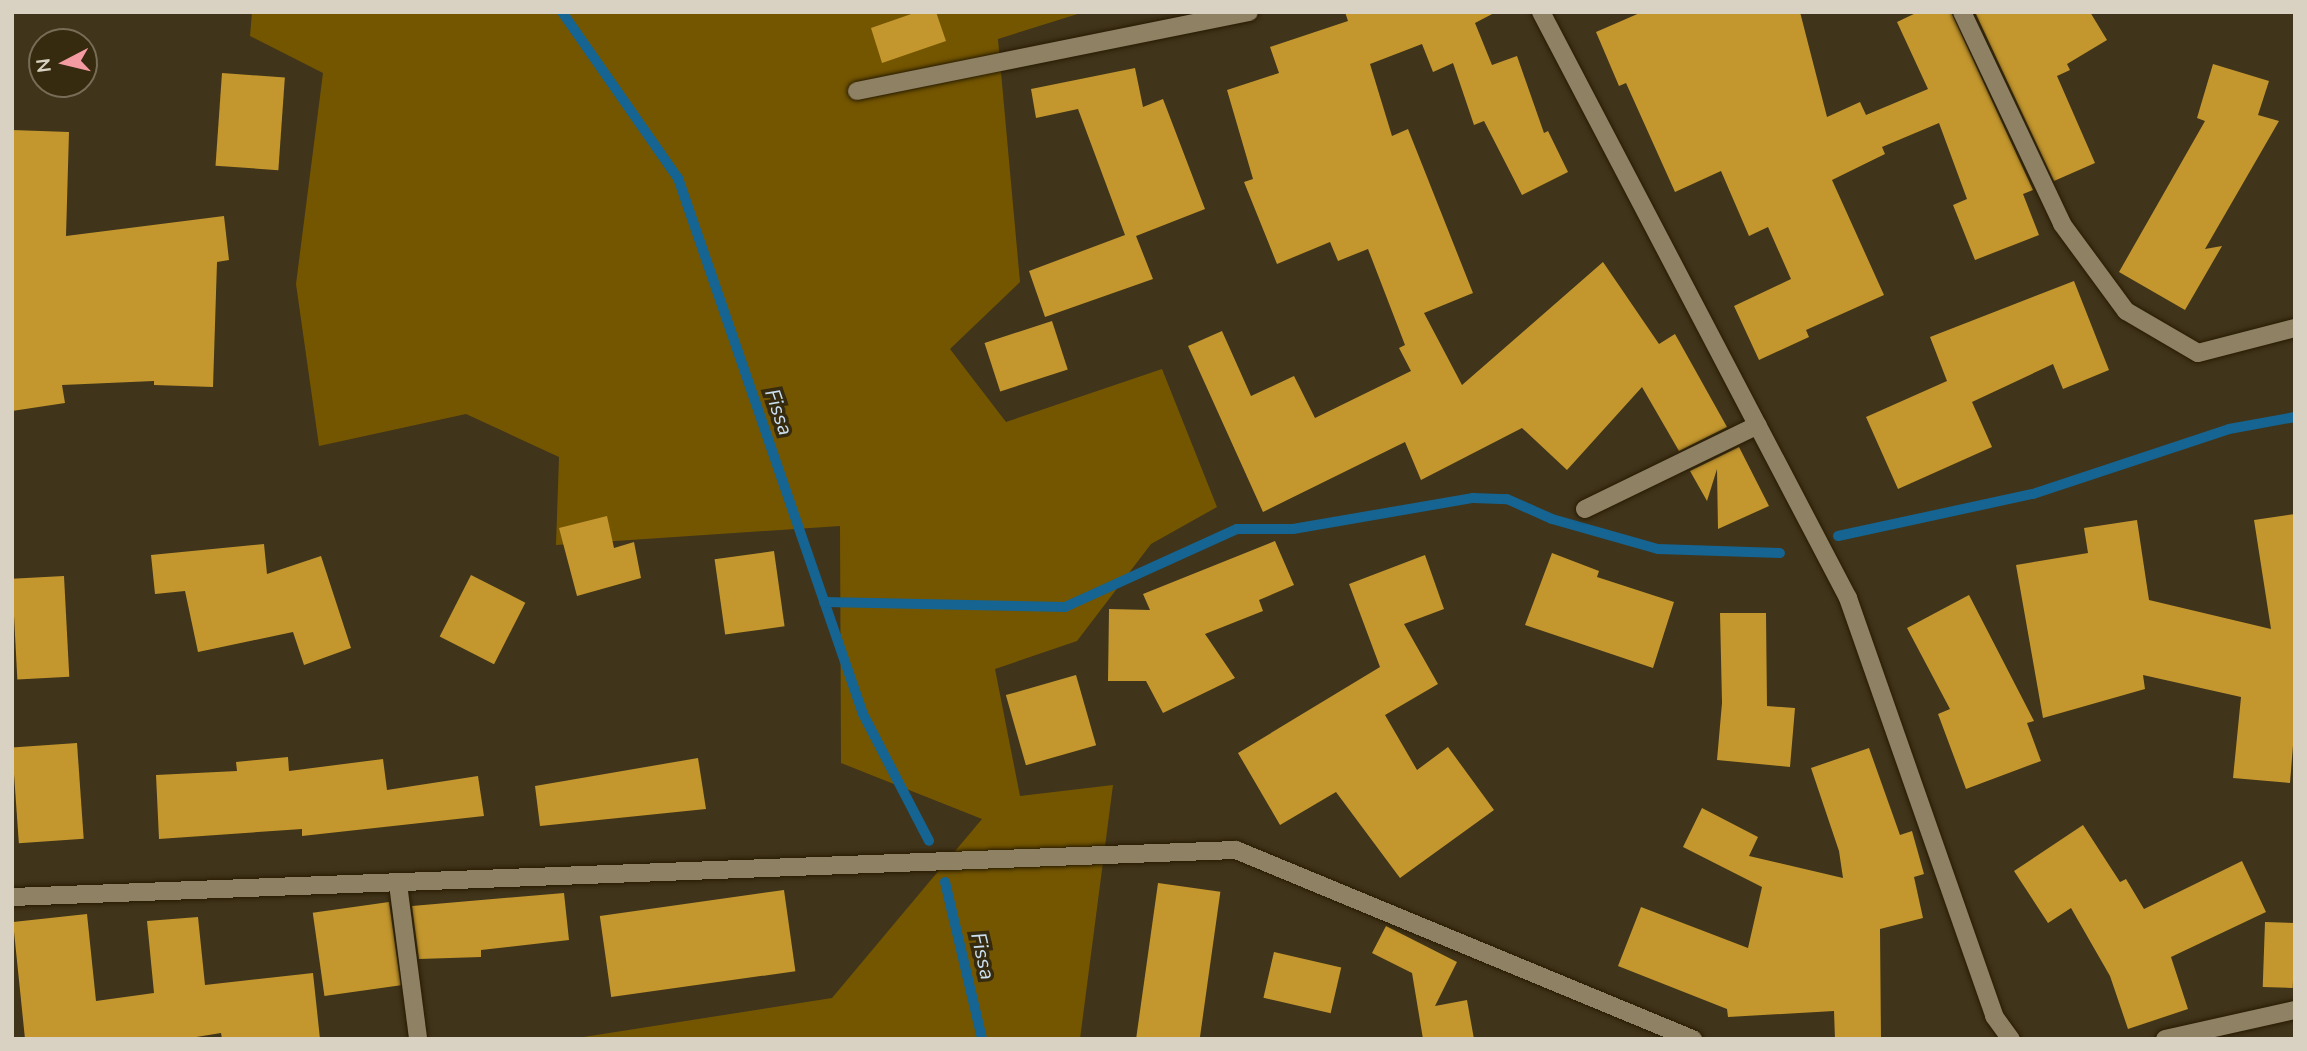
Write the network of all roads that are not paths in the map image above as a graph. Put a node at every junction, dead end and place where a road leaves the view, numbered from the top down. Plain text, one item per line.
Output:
1 (1249, 12) edge
2 (1541, 12) edge
3 (1962, 12) edge
4 (856, 91) dead end
5 (2295, 328) edge
6 (1758, 425) junction
7 (1585, 509) dead end
8 (398, 884) junction
9 (12, 897) edge
10 (2295, 1010) edge
11 (418, 1039) edge
12 (1693, 1039) edge
13 (2011, 1039) edge
14 (2165, 1039) edge

1 - 4 street
2 - 6 street
3 - 5 street
6 - 7 street
6 - 13 street
8 - 9 street
8 - 11 street
8 - 12 street
10 - 14 street

